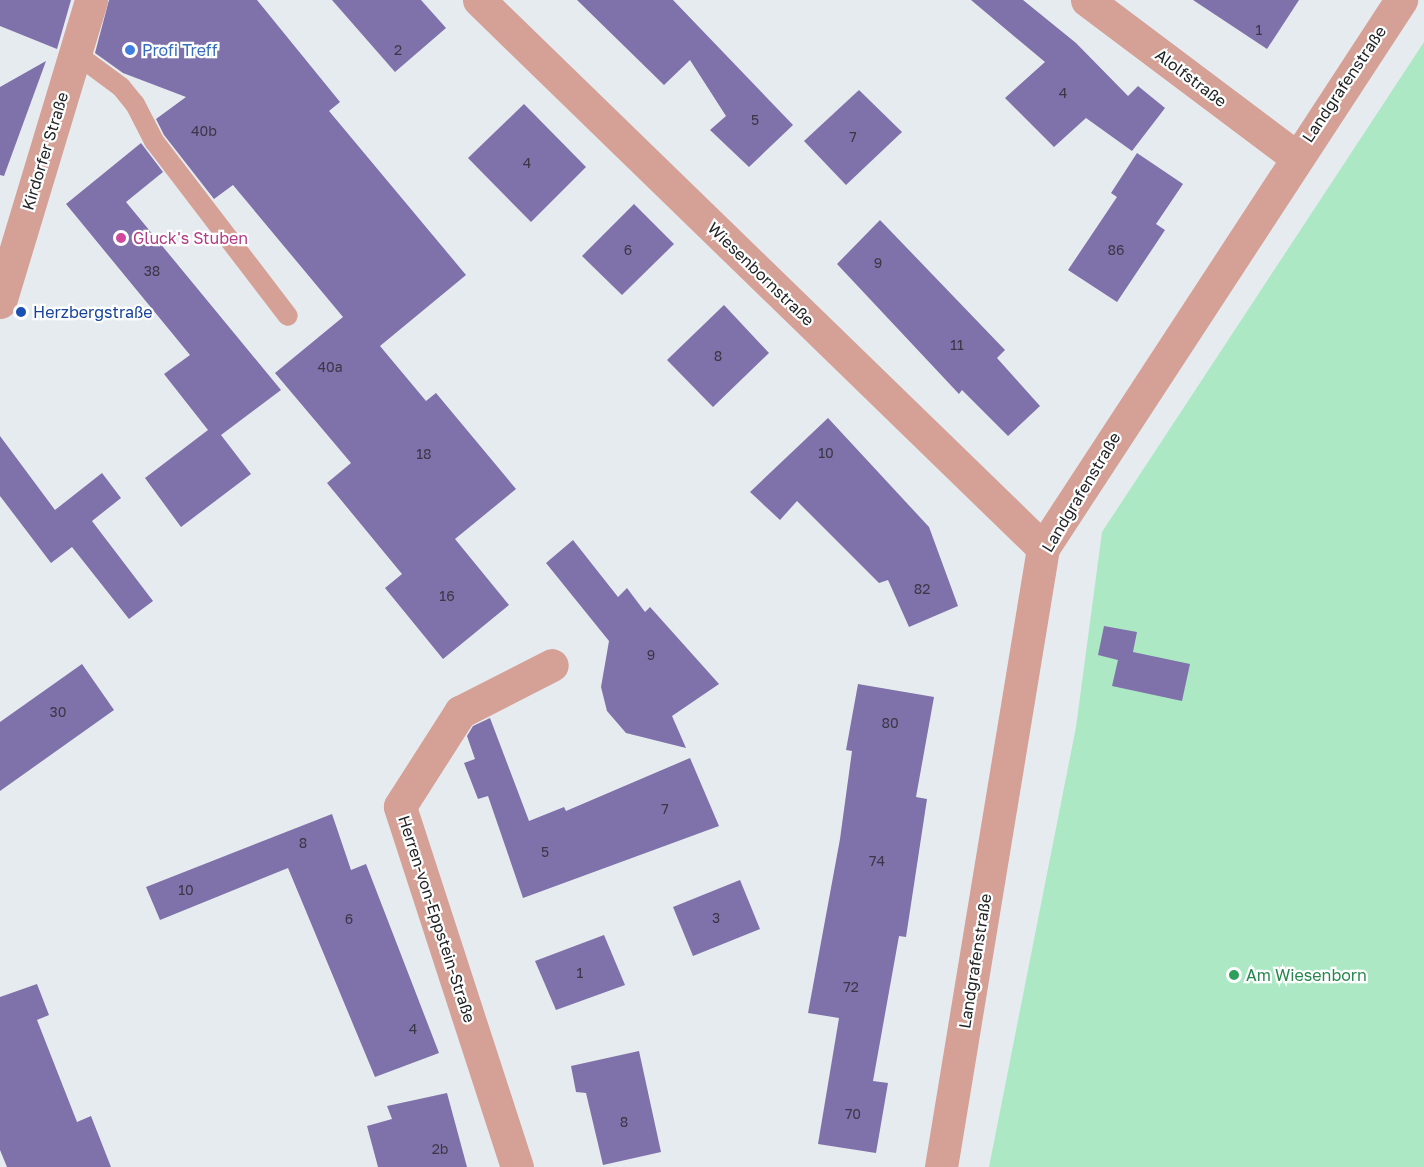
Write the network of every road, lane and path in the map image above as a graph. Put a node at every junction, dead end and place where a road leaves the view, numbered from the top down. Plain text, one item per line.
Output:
1 (91, 0) edge
2 (479, 0) edge
3 (1087, 0) edge
4 (1401, 0) edge
5 (75, 52) junction
6 (1295, 156) junction
7 (0, 302) edge
8 (288, 316) dead end
9 (1043, 548) junction
10 (552, 665) dead end
11 (517, 1167) edge
12 (941, 1167) edge

1 - 5 street, Kirdorfer Straße
2 - 9 street, Wiesenbornstraße
3 - 6 street, Alolfstraße
4 - 6 street, Landgrafenstraße
5 - 7 street, Kirdorfer Straße
5 - 8 lane
6 - 9 street, Landgrafenstraße
9 - 12 street, Landgrafenstraße
10 - 11 street, Herren-von-Eppstein-Straße

